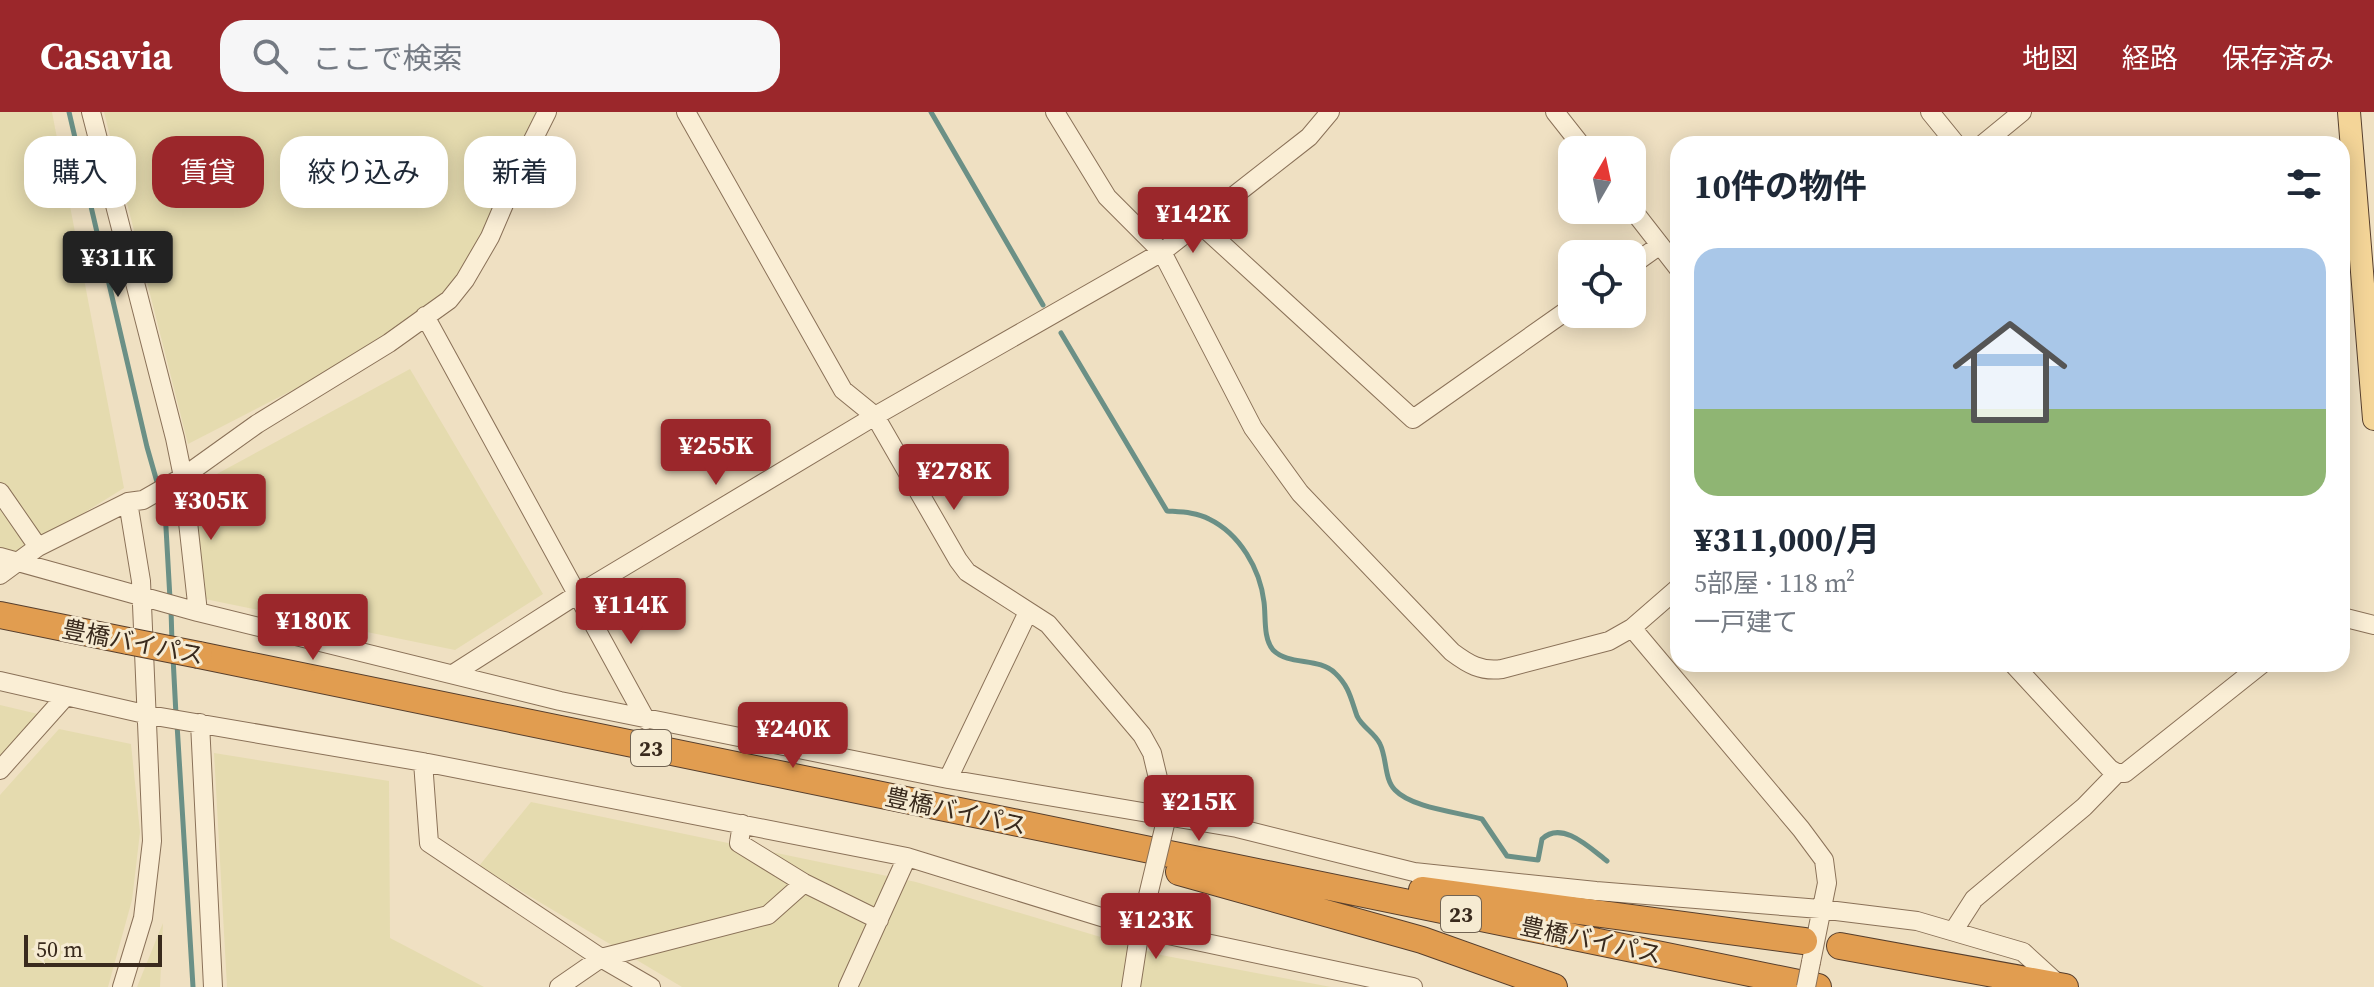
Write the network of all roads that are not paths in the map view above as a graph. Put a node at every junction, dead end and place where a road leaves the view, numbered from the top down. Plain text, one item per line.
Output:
1 (91, 112) edge
2 (547, 112) edge
3 (686, 112) edge
4 (1055, 112) edge
5 (1330, 112) edge
6 (1555, 112) edge
7 (1930, 112) edge
8 (2022, 112) edge
9 (2349, 112) edge
10 (1574, 136) edge
11 (1950, 136) edge
12 (1993, 136) edge
13 (1200, 224) junction
14 (1644, 224) edge
15 (1660, 245) junction
16 (1162, 252) junction
17 (1646, 255) edge
18 (1670, 258) edge
19 (425, 316) junction
20 (1558, 317) edge
21 (2372, 374) edge
22 (875, 416) junction
23 (2374, 419) edge
24 (178, 480) junction
25 (0, 492) edge
26 (135, 501) junction
27 (38, 547) junction
28 (9, 559) edge
29 (0, 575) edge
30 (578, 594) junction
31 (1670, 595) edge
32 (148, 599) junction
33 (192, 609) junction
34 (1028, 612) junction
35 (0, 615) edge
36 (2350, 619) edge
37 (2374, 625) edge
38 (1632, 628) junction
39 (2020, 672) edge
40 (2252, 672) edge
41 (453, 674) junction
42 (0, 681) edge
43 (66, 696) junction
44 (154, 716) junction
45 (646, 720) junction
46 (193, 722) junction
47 (423, 762) junction
48 (0, 770) edge
49 (2117, 773) junction
50 (948, 779) junction
51 (1167, 816) junction
52 (742, 824) junction
53 (1103, 841) junction
54 (907, 857) junction
55 (1240, 868) junction
56 (804, 883) junction
57 (1820, 909) junction
58 (879, 920) junction
59 (1140, 929) junction
60 (1954, 930) junction
61 (1840, 946) dead end
62 (601, 958) junction
63 (1811, 963) edge
64 (1373, 982) edge
65 (2062, 986) edge
66 (122, 987) edge
67 (213, 987) edge
68 (559, 987) edge
69 (651, 987) edge
70 (848, 987) edge
71 (1131, 987) edge
72 (1413, 987) edge
73 (1554, 987) edge
74 (1806, 987) edge

1 - 24 street
2 - 19 street
3 - 22 street
4 - 16 street
5 - 13 street
6 - 10 street
7 - 11 street
8 - 12 street
9 - 21 main road
13 - 16 street
13 - 20 street
14 - 15 street
15 - 17 street
15 - 18 street
16 - 22 street
16 - 38 street
19 - 24 street
19 - 30 street
21 - 23 main road
22 - 30 street
22 - 34 street
24 - 26 street
24 - 33 street
25 - 27 street
26 - 27 street
26 - 32 street
27 - 28 street
28 - 29 street
28 - 32 street
30 - 41 street
30 - 45 street
31 - 38 street
32 - 33 street
32 - 44 street
33 - 41 street
34 - 50 street
34 - 51 street
35 - 53 highway, 豊橋バイパス / 23, bridge
36 - 37 street
38 - 57 street
39 - 49 street
40 - 49 street
41 - 45 street
42 - 43 street
43 - 44 street
43 - 48 street
44 - 46 street
44 - 66 street
45 - 50 street
46 - 47 street
46 - 67 street
47 - 52 street
47 - 62 street
49 - 60 street
50 - 51 street
51 - 57 street
51 - 59 street, bridge
52 - 54 street
52 - 56 street
53 - 55 highway, 豊橋バイパス / 23
53 - 73 highway, 23
54 - 58 street
54 - 59 street
55 - 63 highway, 豊橋バイパス / 23
55 - 63 highway, 23
56 - 58 street
56 - 62 street
57 - 60 street
57 - 63 street
58 - 70 street
59 - 64 street
59 - 71 street
60 - 65 street
61 - 65 highway
62 - 68 street
62 - 69 street
63 - 74 street, bridge
64 - 72 street

